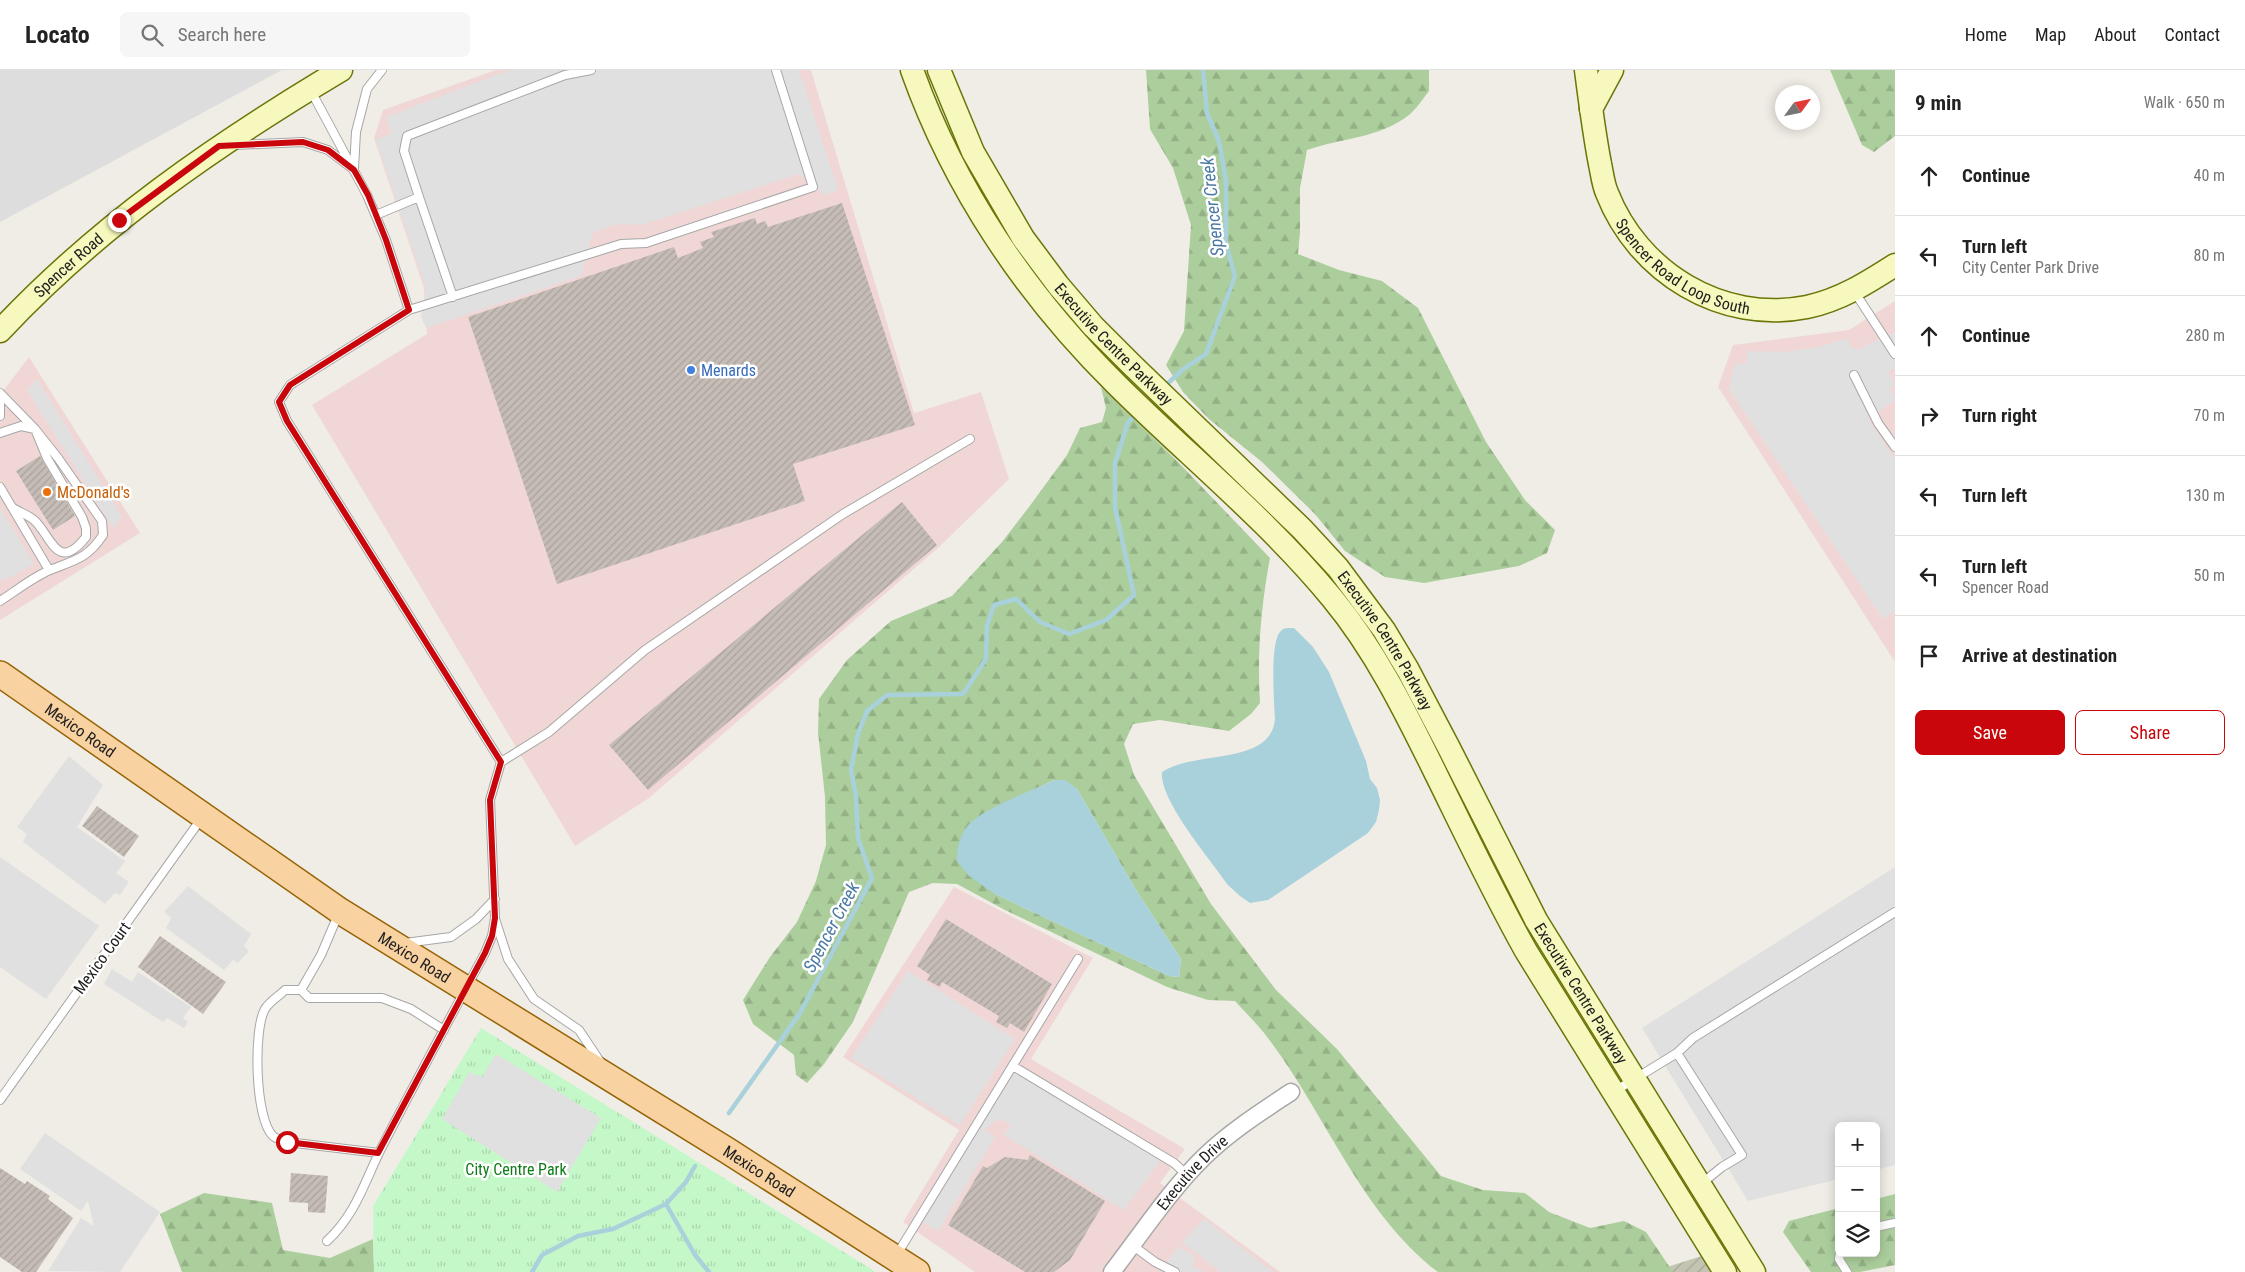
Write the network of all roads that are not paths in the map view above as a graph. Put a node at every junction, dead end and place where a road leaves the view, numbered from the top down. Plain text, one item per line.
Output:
1 (341, 70) edge
2 (382, 70) edge
3 (591, 70) edge
4 (776, 70) edge
5 (912, 70) edge
6 (939, 70) edge
7 (1586, 70) edge
8 (1612, 70) edge
9 (310, 89) junction
10 (1591, 110) junction
11 (219, 146) junction
12 (354, 170) junction
13 (419, 197) junction
14 (376, 215) junction
15 (1895, 265) edge
16 (1854, 291) junction
17 (453, 297) junction
18 (409, 310) junction
19 (0, 331) edge
20 (1895, 354) edge
21 (1854, 375) dead end
22 (0, 393) edge
23 (0, 400) edge
24 (0, 416) edge
25 (35, 429) junction
26 (0, 433) edge
27 (970, 439) dead end
28 (1895, 447) edge
29 (0, 487) edge
30 (13, 508) junction
31 (64, 552) junction
32 (59, 568) junction
33 (49, 570) junction
34 (0, 601) edge
35 (0, 674) edge
36 (501, 762) junction
37 (204, 816) junction
38 (495, 899) junction
39 (340, 911) junction
40 (1895, 912) edge
41 (495, 918) junction
42 (394, 944) junction
43 (1078, 960) dead end
44 (465, 989) junction
45 (301, 990) junction
46 (444, 1030) junction
47 (1677, 1053) junction
48 (1013, 1066) junction
49 (1635, 1080) junction
50 (614, 1081) junction
51 (1613, 1091) junction
52 (1291, 1092) dead end
53 (0, 1100) edge
54 (378, 1153) junction
55 (1187, 1175) junction
56 (1700, 1186) junction
57 (1895, 1222) edge
58 (1880, 1226) edge
59 (327, 1241) dead end
60 (1132, 1245) junction
61 (1839, 1257) edge
62 (895, 1258) junction
63 (918, 1272) edge
64 (1112, 1272) edge
65 (1175, 1272) edge
66 (1726, 1272) edge
67 (1754, 1272) edge
68 (1847, 1272) edge

1 - 9 street, Spencer Road
2 - 12 lane
3 - 13 lane
4 - 17 lane
5 - 51 street, Executive Centre Parkway
6 - 49 street, Executive Centre Parkway
7 - 10 street, Spencer Road Loop South
8 - 10 street
9 - 11 street, Spencer Road
9 - 12 lane
10 - 16 street, Spencer Road Loop South
11 - 12 lane
11 - 19 street, Spencer Road
12 - 14 lane
13 - 14 lane
13 - 17 lane
14 - 18 lane
15 - 16 street, Spencer Road Loop South
16 - 20 lane
17 - 18 lane
18 - 36 lane
21 - 28 lane
22 - 25 lane
23 - 24 lane
25 - 26 lane
25 - 31 lane
25 - 32 lane
27 - 36 lane
29 - 30 lane
30 - 31 lane
30 - 33 lane
31 - 32 lane
32 - 33 lane
33 - 34 lane
35 - 37 main road, Mexico Road
36 - 38 lane
37 - 39 main road, Mexico Road
37 - 53 lane, Mexico Court
38 - 41 lane
38 - 42 lane
39 - 42 main road, Mexico Road
39 - 45 lane
40 - 47 lane
41 - 44 lane
41 - 50 lane
42 - 44 main road, Mexico Road
43 - 48 lane
44 - 46 lane
44 - 50 main road, Mexico Road
45 - 46 lane
45 - 54 lane
46 - 54 lane
47 - 49 lane
47 - 56 lane
48 - 55 lane
48 - 62 lane
49 - 51 lane
49 - 56 street, Executive Centre Parkway
50 - 62 main road, Mexico Road
51 - 66 street, Executive Centre Parkway
52 - 55 street, Executive Drive
54 - 59 lane
55 - 60 street, Executive Drive
56 - 67 street, Executive Centre Parkway
57 - 58 lane
60 - 64 street, Executive Drive
60 - 65 lane
61 - 68 lane
62 - 63 main road, Mexico Road

